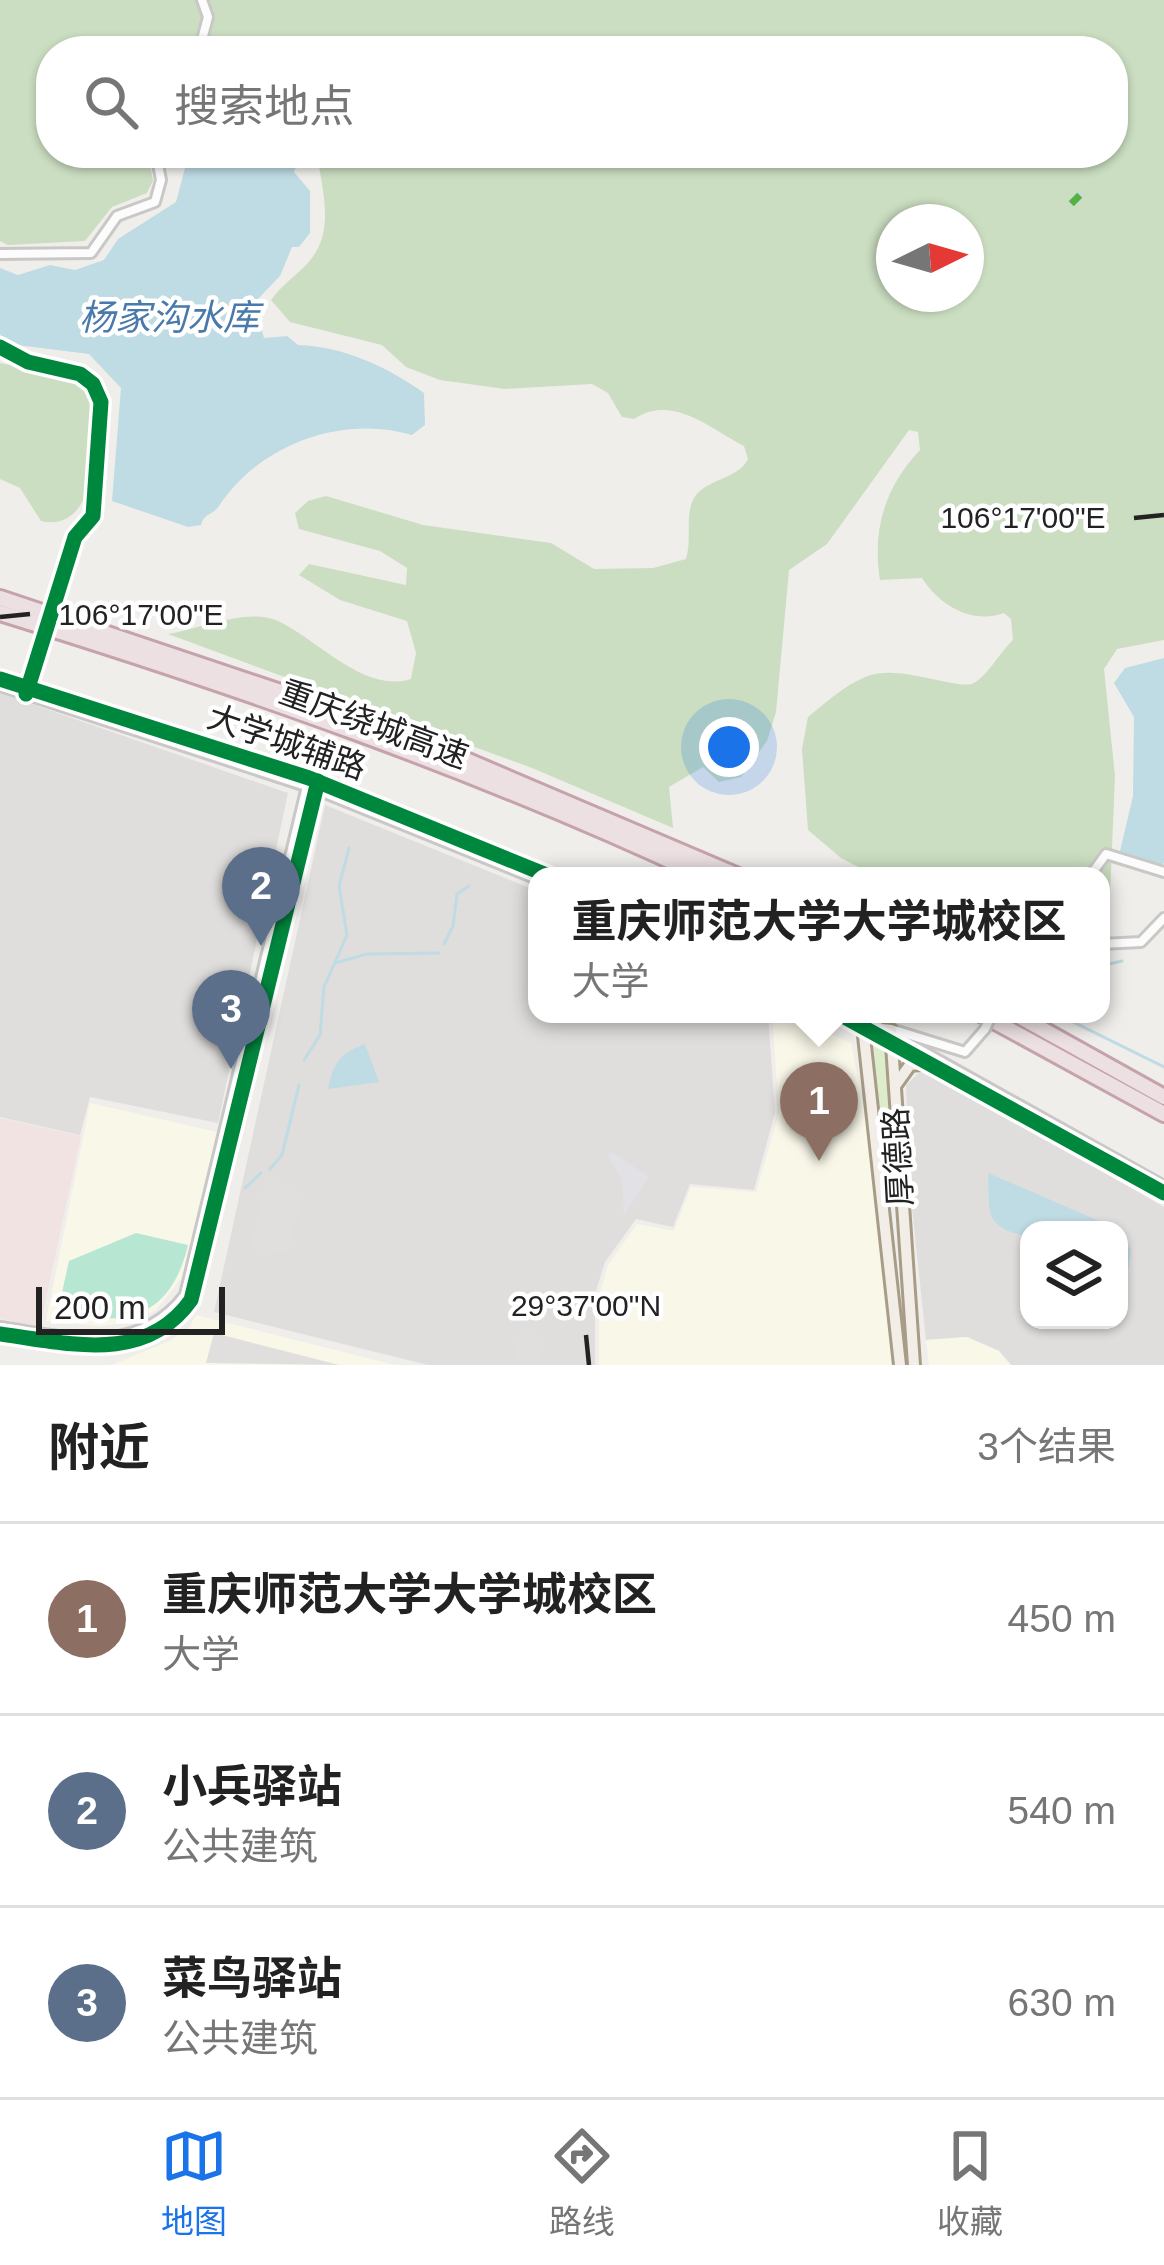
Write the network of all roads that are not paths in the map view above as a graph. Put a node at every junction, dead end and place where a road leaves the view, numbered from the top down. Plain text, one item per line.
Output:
1 (202, 0) edge
2 (204, 36) edge
3 (159, 168) edge
4 (0, 254) edge
5 (0, 347) edge
6 (0, 598) edge
7 (0, 613) edge
8 (0, 682) edge
9 (27, 691) junction
10 (312, 783) junction
11 (682, 867) edge
12 (717, 867) edge
13 (1097, 867) edge
14 (528, 868) edge
15 (1164, 872) edge
16 (528, 875) edge
17 (1164, 918) edge
18 (1110, 944) edge
19 (856, 1023) edge
20 (871, 1023) edge
21 (982, 1023) edge
22 (987, 1023) edge
23 (1031, 1023) edge
24 (863, 1027) junction
25 (890, 1035) junction
26 (931, 1063) junction
27 (894, 1089) junction
28 (1164, 1096) edge
29 (1164, 1114) edge
30 (1164, 1190) edge
31 (0, 1330) edge
32 (901, 1365) edge
33 (914, 1365) edge

1 - 2 street
3 - 4 street
5 - 9 street, bridge
6 - 12 highway, 重庆绕城高速
7 - 11 highway, 重庆绕城高速
8 - 9 street, 大学城辅路
9 - 10 street, 大学城辅路
10 - 14 street, 大学城辅路
10 - 16 street, 大学城辅路
10 - 31 street
13 - 15 street
17 - 18 street
19 - 24 street
20 - 25 street
21 - 25 street
22 - 29 highway
23 - 28 highway
24 - 25 main road
24 - 32 main road, 厚德路
25 - 26 street
25 - 27 main road, 厚德路
25 - 30 street
26 - 27 main road
26 - 30 street
27 - 33 main road, 厚德路

